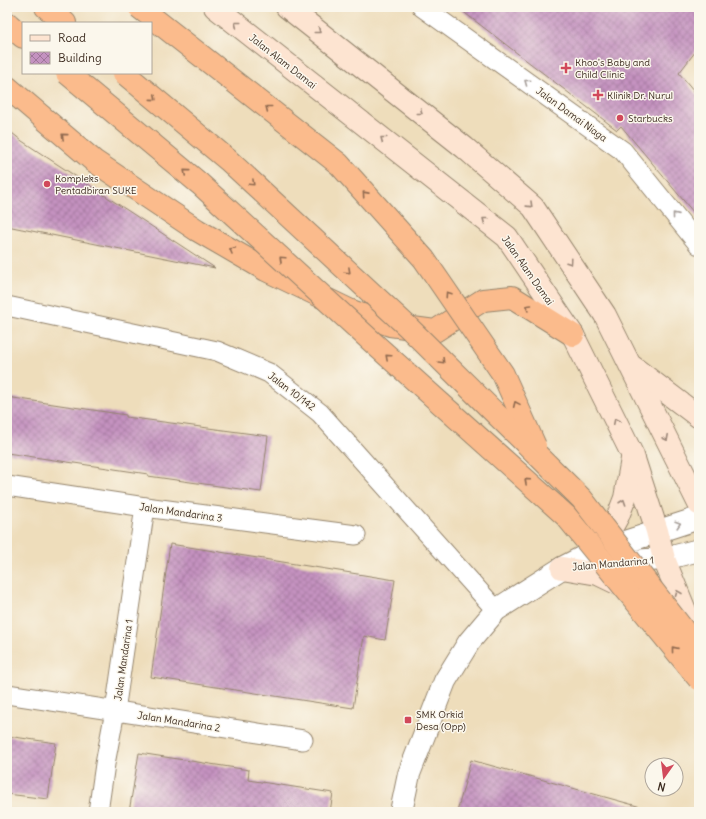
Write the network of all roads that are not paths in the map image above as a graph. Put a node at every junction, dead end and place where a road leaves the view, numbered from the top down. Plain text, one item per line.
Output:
1 (46, 7) edge
2 (139, 7) edge
3 (215, 7) edge
4 (287, 7) edge
5 (422, 7) edge
6 (64, 22) edge
7 (7, 24) edge
8 (22, 36) edge
9 (68, 74) edge
10 (125, 74) edge
11 (7, 87) edge
12 (699, 245) edge
13 (7, 306) edge
14 (573, 335) junction
15 (629, 364) junction
16 (699, 418) edge
17 (633, 456) junction
18 (7, 486) edge
19 (699, 504) edge
20 (145, 507) junction
21 (566, 516) junction
22 (699, 518) edge
23 (657, 531) junction
24 (356, 535) dead end
25 (600, 549) junction
26 (699, 550) edge
27 (664, 559) junction
28 (562, 568) junction
29 (496, 610) junction
30 (695, 633) edge
31 (699, 650) edge
32 (699, 679) edge
33 (7, 694) edge
34 (115, 711) junction
35 (303, 740) dead end
36 (98, 812) edge
37 (400, 812) edge

1 - 6 highway
21 -> 2 highway, bridge
14 -> 3 main road, Jalan Alam Damai
4 -> 15 main road
12 -> 5 street, Jalan Damai Niaga
7 - 8 highway
21 -> 9 highway, bridge
10 -> 31 highway, bridge
14 -> 11 highway
13 - 29 street, Jalan 10/142
17 -> 14 main road, Jalan Alam Damai
15 - 16 main road
15 -> 19 main road
17 - 23 main road, Jalan Alam Damai
25 -> 17 main road
18 - 20 street, Jalan Mandarina 3
20 - 24 street, Jalan Mandarina 3
20 - 34 street, Jalan Mandarina 1
32 -> 21 highway, bridge
23 -> 22 street, Jalan Mandarina 1
23 - 25 street, Jalan Mandarina 1
23 - 27 main road, Jalan Alam Damai
25 - 28 street, Jalan Mandarina 1
26 - 27 street, Jalan Mandarina 1
27 - 28 street, Jalan Mandarina 1
30 -> 27 main road, Jalan Alam Damai
28 - 29 street, Jalan Mandarina 1
28 - 30 main road
29 - 37 street, Jalan Mandarina 1
33 - 34 street, Jalan Mandarina 2
34 - 35 street, Jalan Mandarina 2
34 - 36 street, Jalan Mandarina 1

